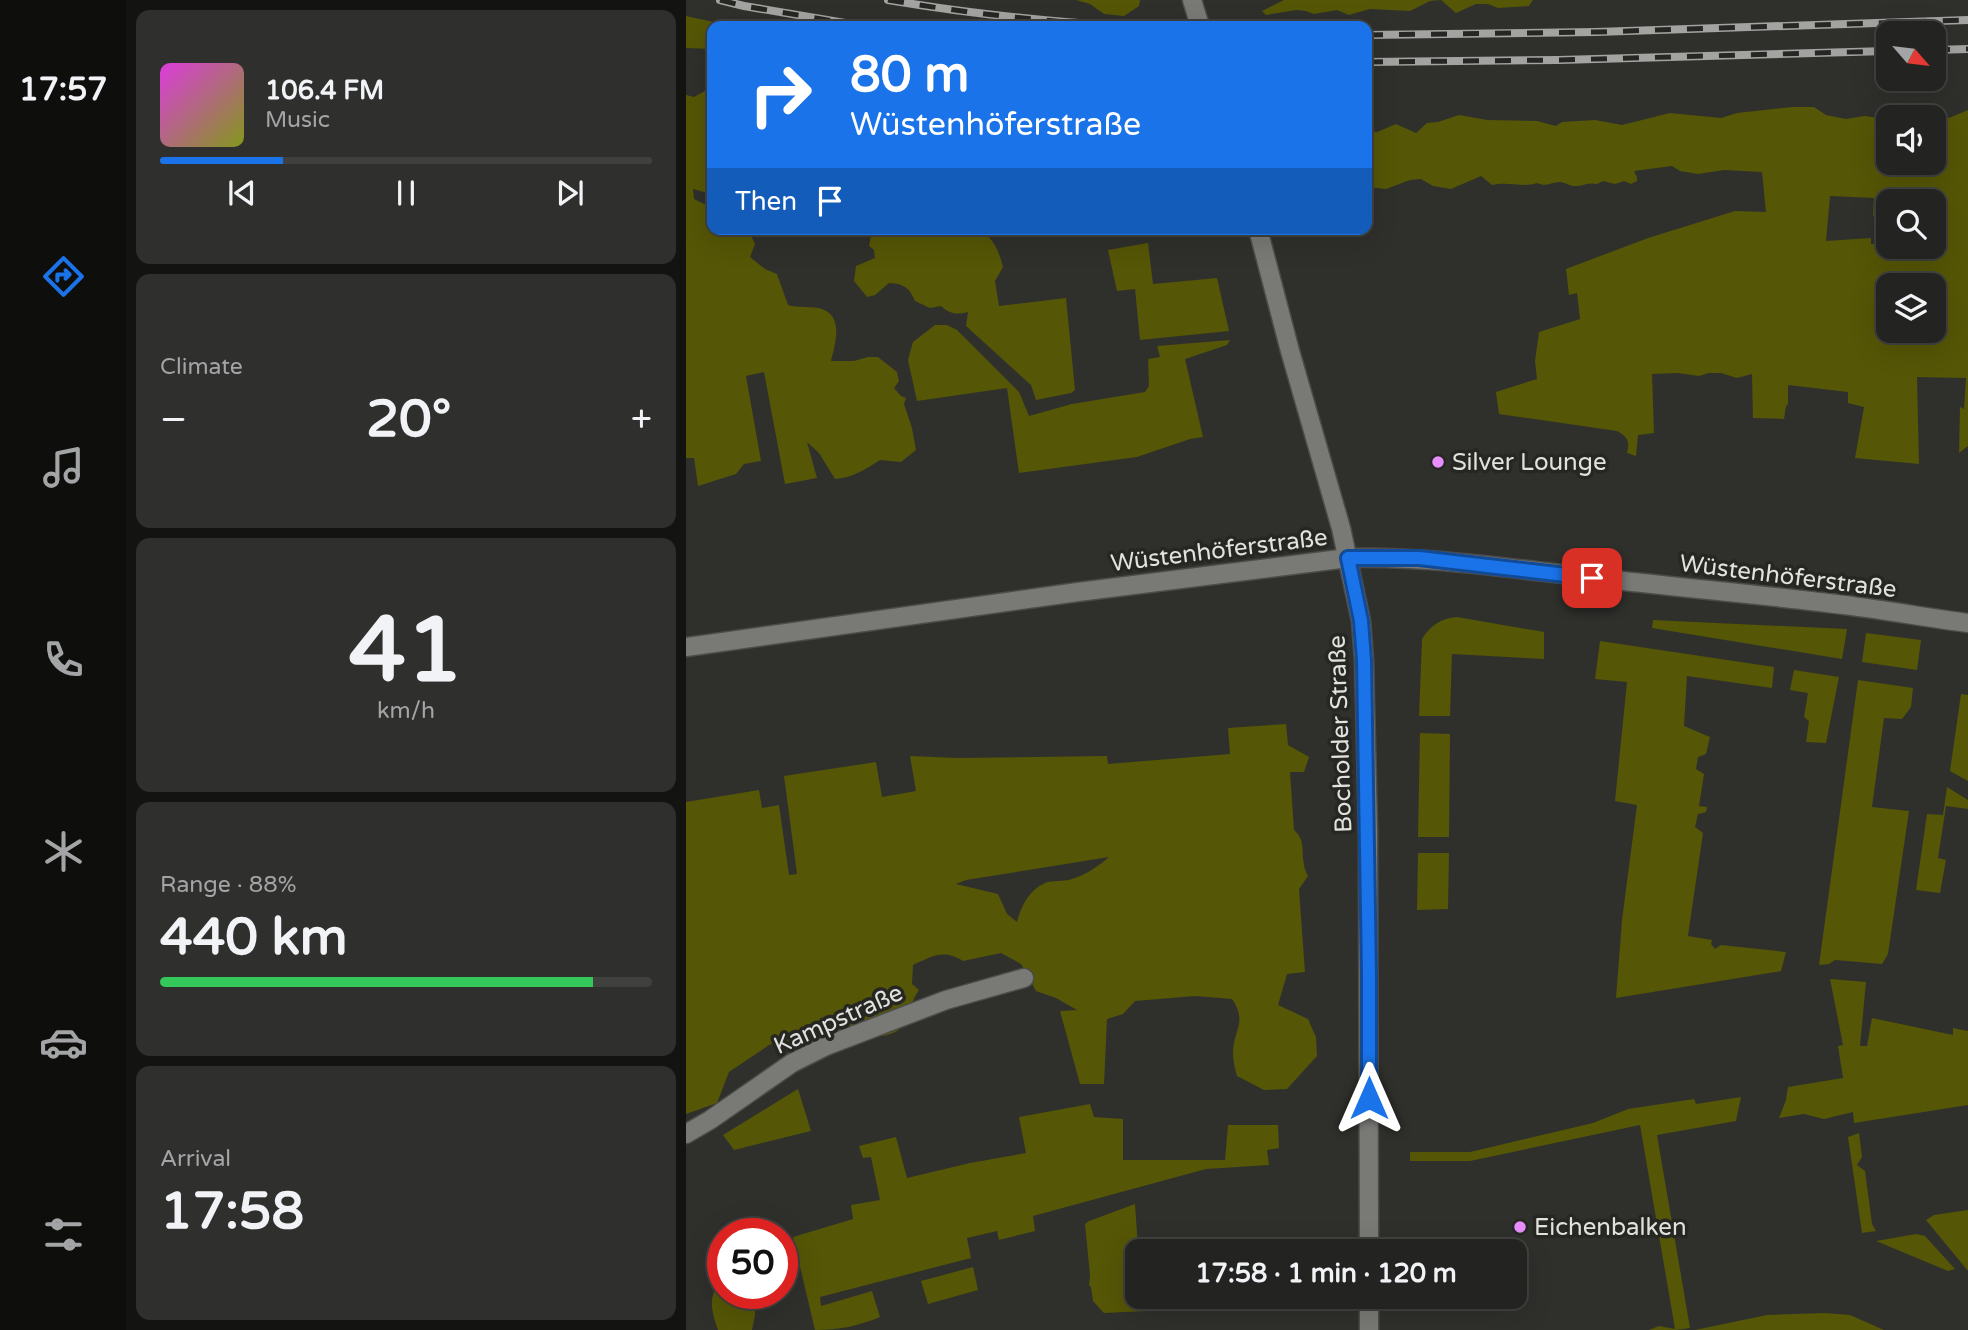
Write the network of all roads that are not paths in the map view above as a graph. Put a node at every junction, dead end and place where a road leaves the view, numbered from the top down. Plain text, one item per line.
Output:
1 (1192, 0) edge
2 (1198, 21) edge
3 (1260, 235) edge
4 (1348, 558) junction
5 (1968, 623) edge
6 (686, 647) edge
7 (1024, 978) dead end
8 (686, 1134) edge
9 (1369, 1239) edge
10 (1369, 1309) edge
11 (1369, 1330) edge

1 - 2 street
3 - 4 street, Bocholder Straße
4 - 5 street, Wüstenhöferstraße
4 - 6 street, Wüstenhöferstraße
4 - 9 street, Bocholder Straße
7 - 8 street, Kampstraße
10 - 11 street

